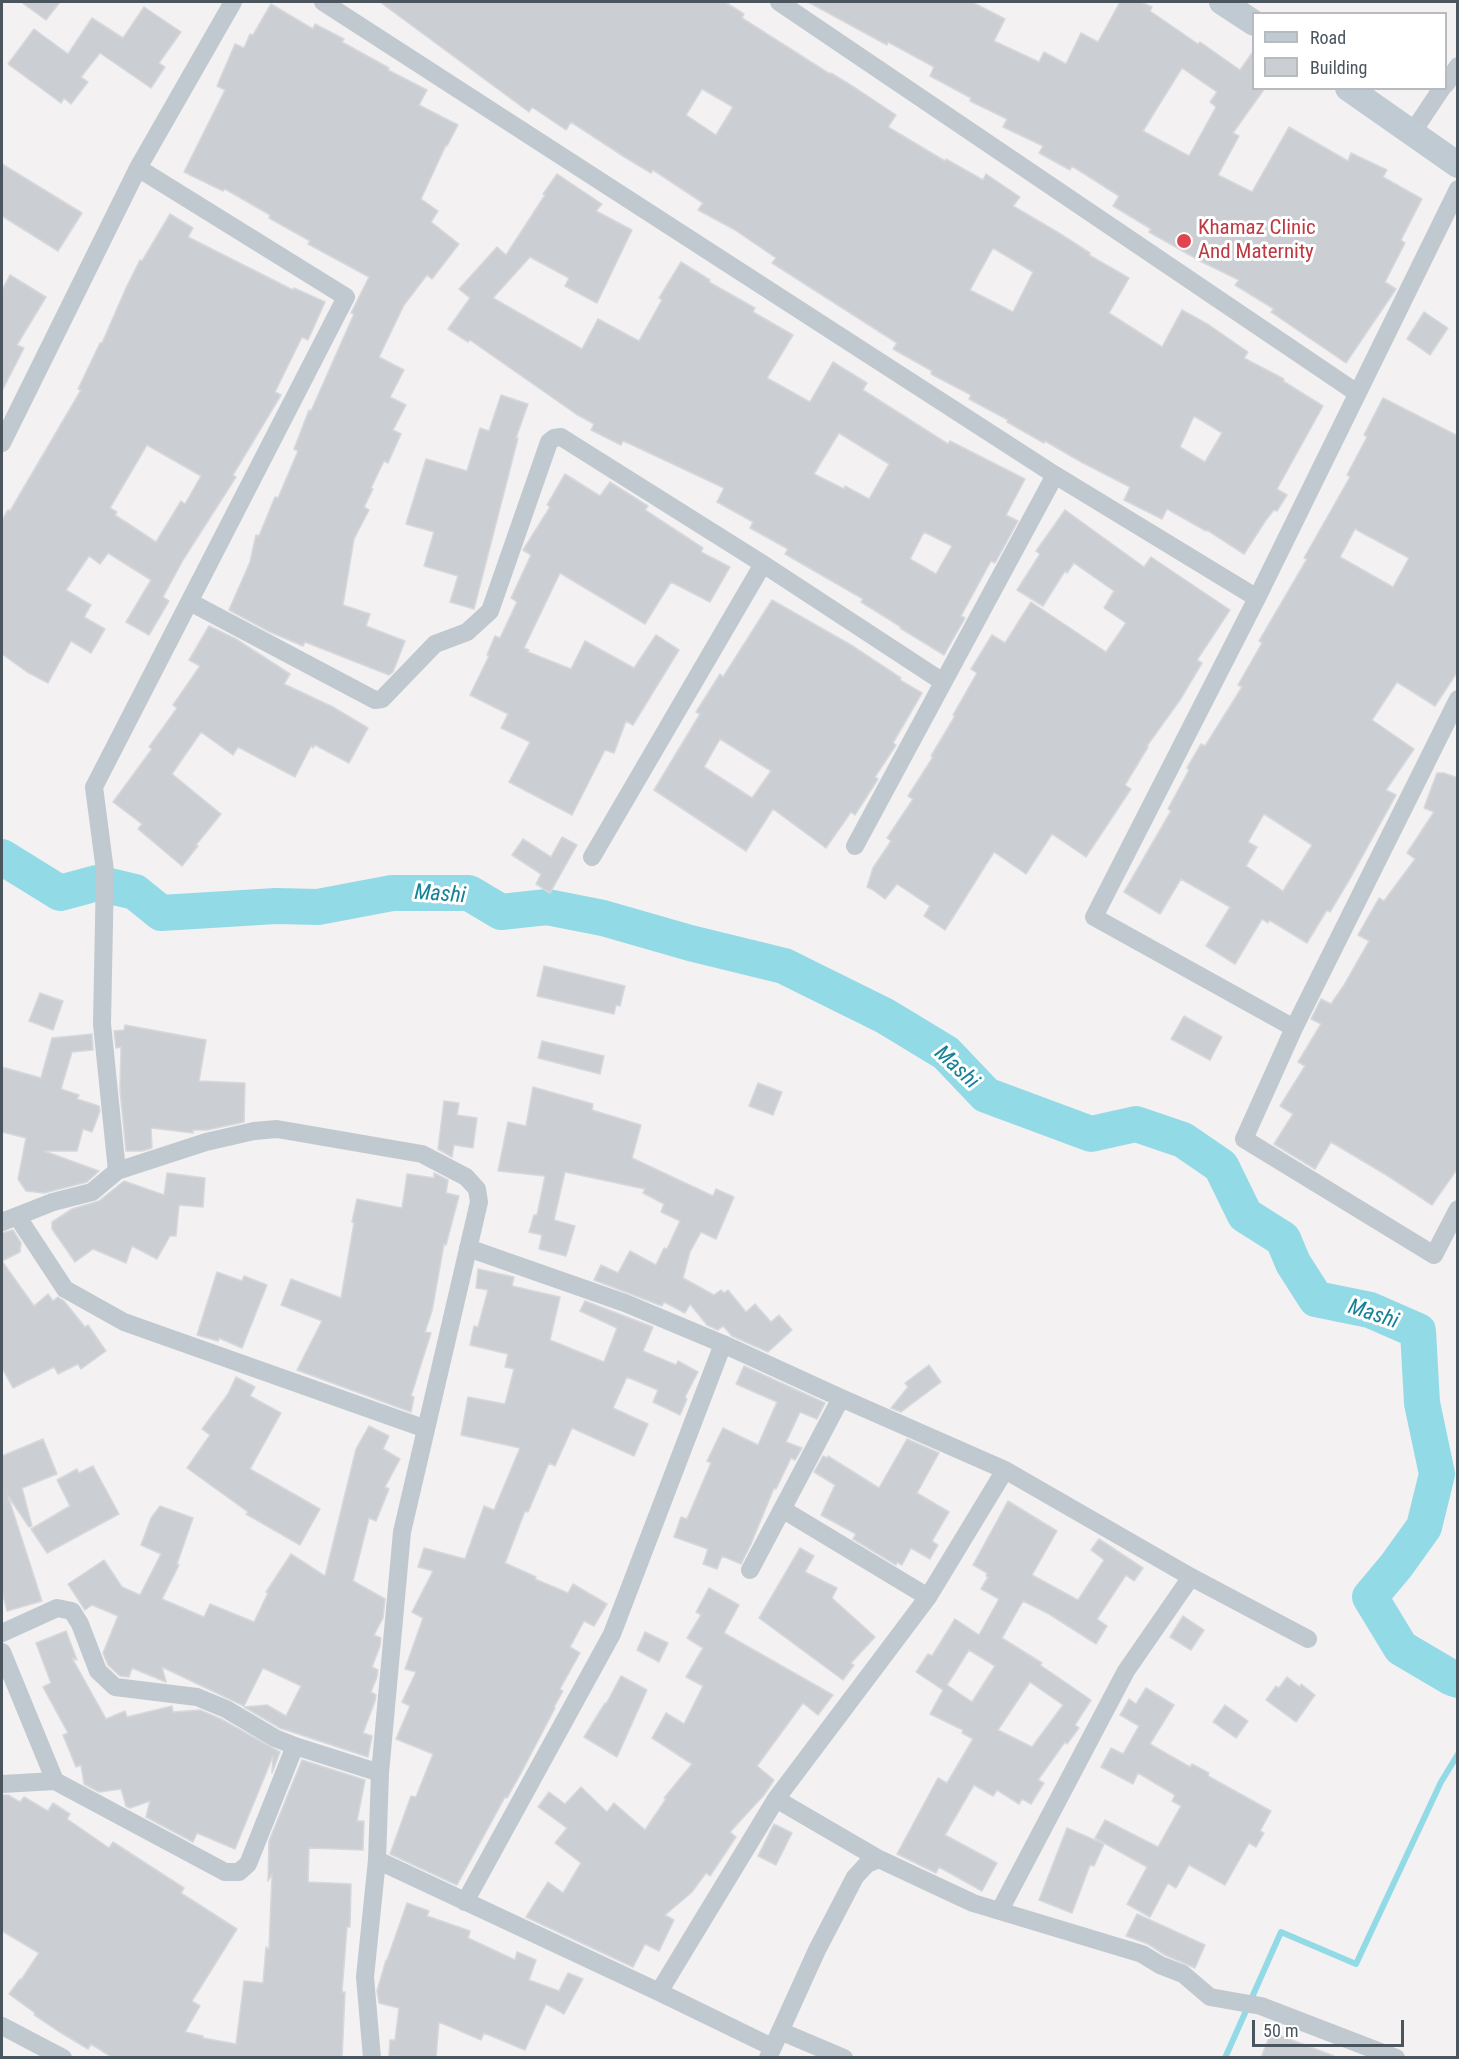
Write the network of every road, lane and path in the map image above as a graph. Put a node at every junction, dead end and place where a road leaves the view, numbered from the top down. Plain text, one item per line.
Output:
1 (233, 2) edge
2 (323, 2) edge
3 (779, 2) edge
4 (1222, 2) edge
5 (1252, 22) edge
6 (1458, 66) edge
7 (1447, 82) edge
8 (1351, 90) edge
9 (1441, 90) edge
10 (1413, 133) junction
11 (1458, 165) edge
12 (138, 168) junction
13 (1458, 189) edge
14 (1357, 393) junction
15 (2, 443) edge
16 (1055, 475) junction
17 (763, 564) junction
18 (1257, 598) junction
19 (190, 602) junction
20 (943, 682) junction
21 (1458, 699) edge
22 (855, 846) dead end
23 (592, 857) dead end
24 (1294, 1028) junction
25 (117, 1171) junction
26 (1458, 1209) edge
27 (9, 1219) edge
28 (468, 1248) junction
29 (723, 1344) junction
30 (841, 1398) junction
31 (426, 1429) junction
32 (1005, 1470) junction
33 (782, 1509) junction
34 (750, 1570) dead end
35 (1191, 1577) junction
36 (928, 1597) junction
37 (2, 1633) edge
38 (1308, 1639) dead end
39 (2, 1652) edge
40 (295, 1746) junction
41 (380, 1773) junction
42 (55, 1781) junction
43 (2, 1784) edge
44 (777, 1799) junction
45 (879, 1859) junction
46 (377, 1860) junction
47 (465, 1902) junction
48 (1000, 1910) junction
49 (659, 1992) junction
50 (2, 2026) edge
51 (773, 2045) edge
52 (63, 2058) edge
53 (372, 2058) edge
54 (844, 2058) edge
55 (1396, 2058) edge

1 - 12 street
2 - 16 street
3 - 14 street
4 - 5 street
6 - 7 street
8 - 10 street
9 - 10 street
10 - 11 street
12 - 15 street
12 - 19 street
13 - 14 street
14 - 18 street
16 - 18 street
16 - 20 street
17 - 19 street
17 - 20 street
17 - 23 street
18 - 24 street
19 - 25 street
20 - 22 street
21 - 24 street
24 - 26 street
25 - 27 street
25 - 28 street
27 - 31 street
28 - 29 street
28 - 31 street
29 - 30 street
29 - 47 street
30 - 32 street
30 - 33 street
31 - 41 street
32 - 35 street
32 - 36 street
33 - 34 street
33 - 36 street
35 - 38 street
35 - 48 street
36 - 44 street
37 - 40 street
39 - 42 street
40 - 41 street
40 - 42 street
41 - 46 street
42 - 43 street
44 - 45 street
44 - 49 street
45 - 48 street
45 - 51 street
46 - 47 street
46 - 53 street
47 - 49 street
48 - 55 street
49 - 51 street
50 - 52 street
51 - 54 street

